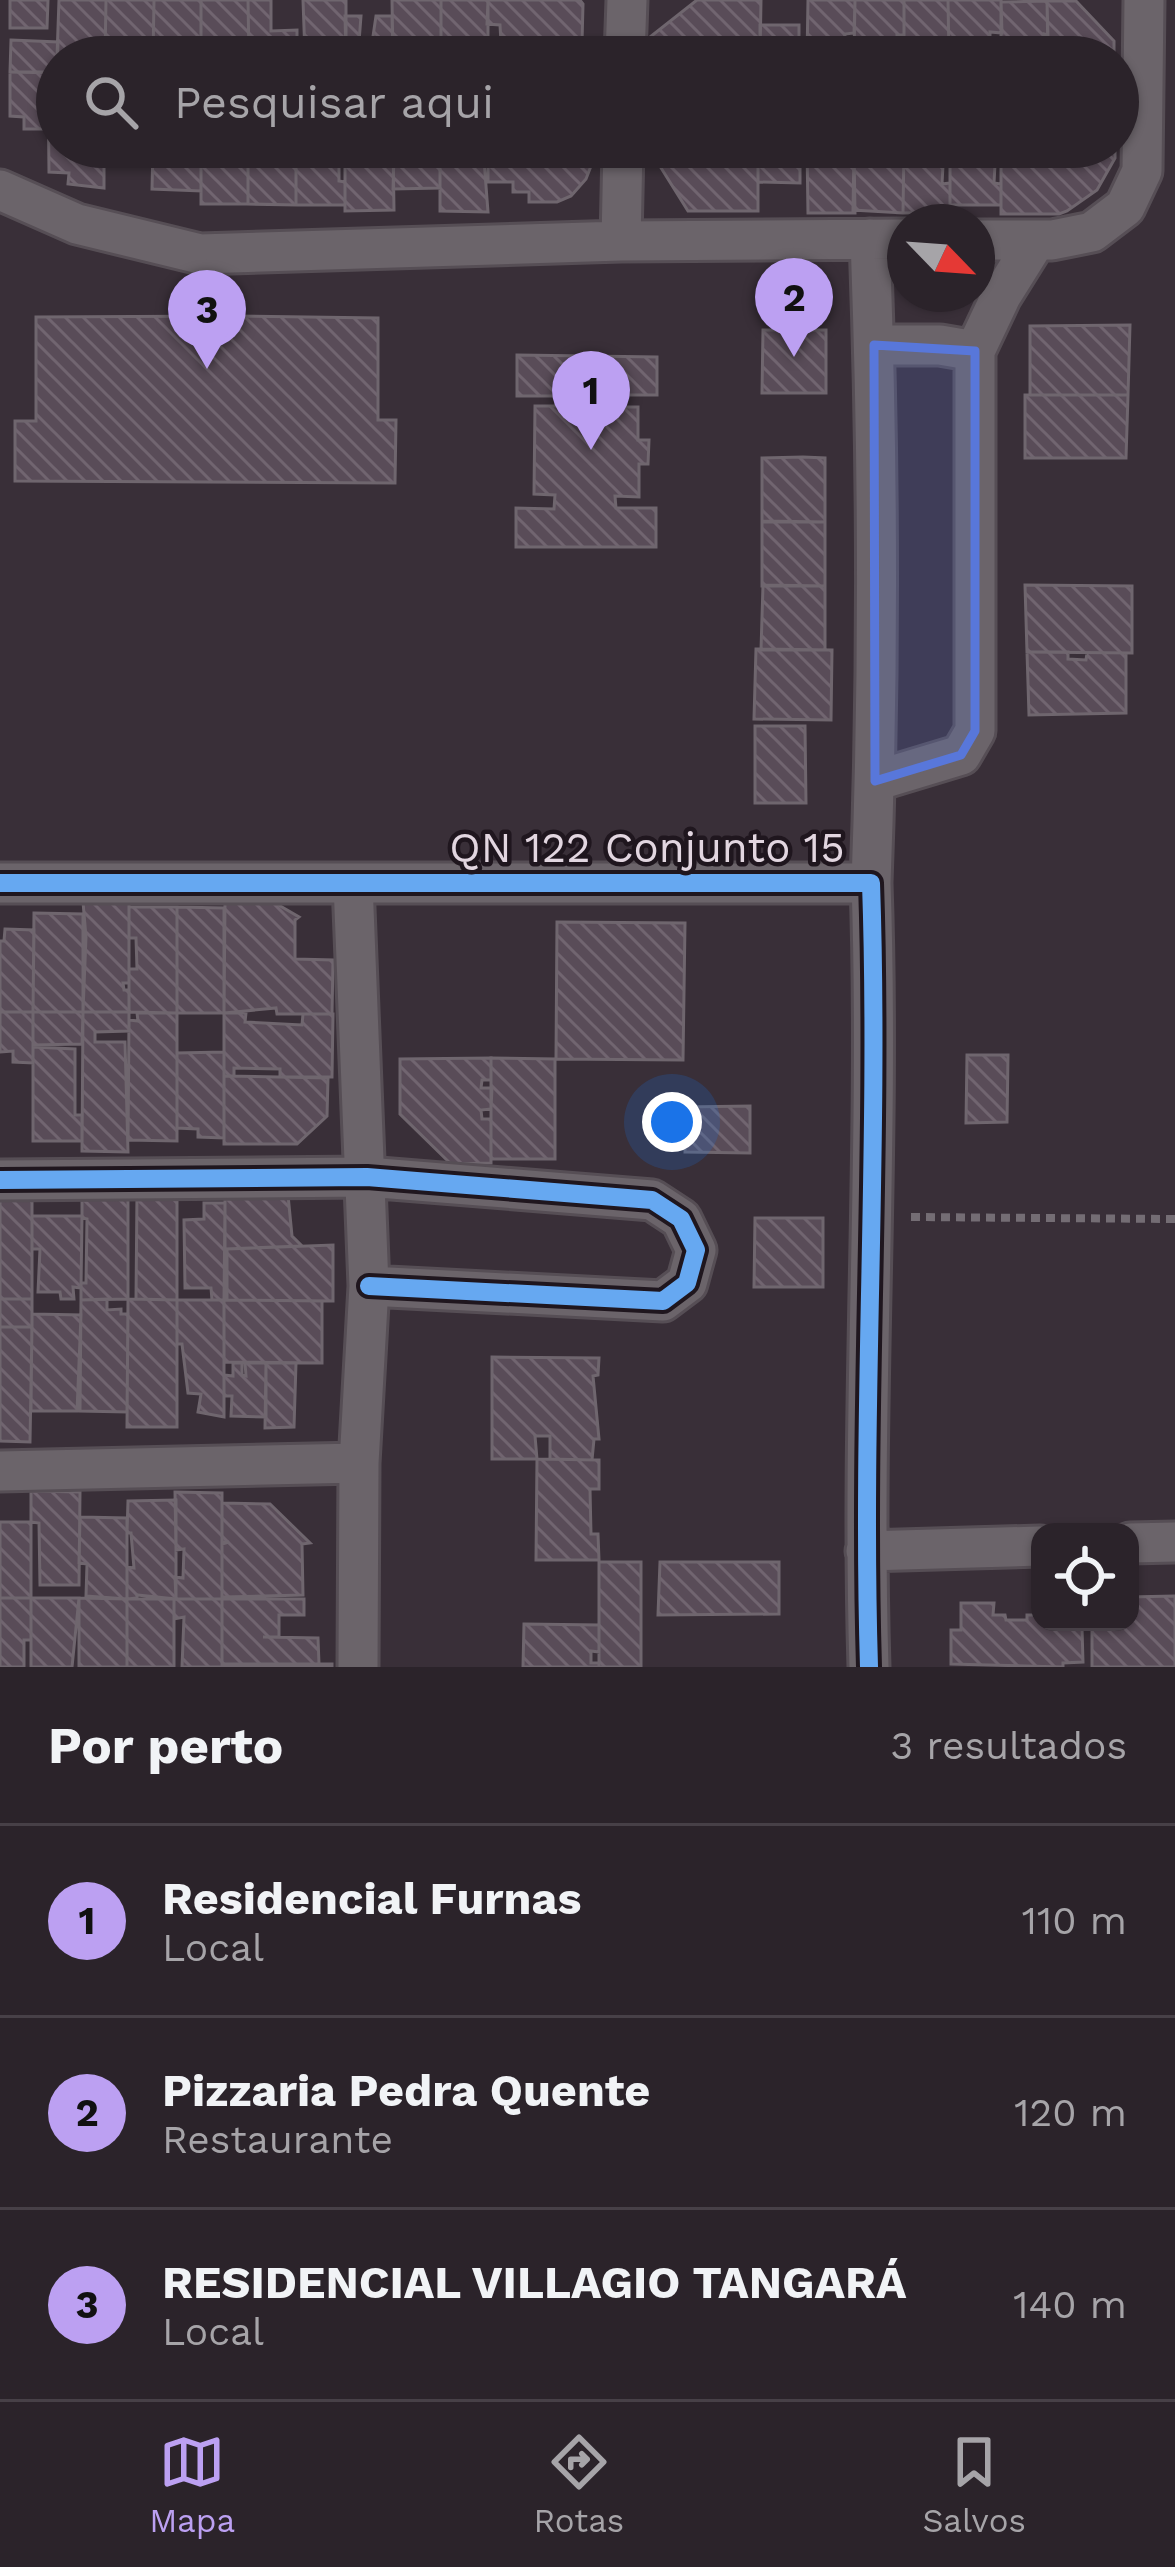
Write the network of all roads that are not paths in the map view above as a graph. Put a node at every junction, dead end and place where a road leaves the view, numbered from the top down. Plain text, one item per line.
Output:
1 (627, 0) edge
2 (1144, 0) edge
3 (626, 36) edge
4 (1159, 118) edge
5 (623, 168) edge
6 (0, 190) edge
7 (887, 239) edge
8 (995, 240) edge
9 (1036, 240) junction
10 (621, 242) junction
11 (887, 247) edge
12 (874, 346) junction
13 (975, 351) junction
14 (875, 781) junction
15 (0, 883) edge
16 (353, 883) junction
17 (871, 883) junction
18 (367, 1177) junction
19 (0, 1180) edge
20 (369, 1286) junction
21 (359, 1463) junction
22 (0, 1471) edge
23 (1175, 1542) edge
24 (1139, 1543) edge
25 (1031, 1546) edge
26 (866, 1551) junction
27 (358, 1667) edge
28 (869, 1667) edge

1 - 3 street
2 - 4 street
4 - 9 street
5 - 10 street
6 - 10 street
7 - 10 street
8 - 9 street
9 - 13 street
11 - 12 street
12 - 13 street
12 - 14 street
13 - 14 street
14 - 17 street
15 - 16 street, QN 122 Conjunto 15
16 - 17 street, QN 122 Conjunto 15
16 - 18 street
17 - 26 street, QN 122 Conjunto 15
18 - 19 street
18 - 20 street
18 - 20 street
20 - 21 street
21 - 22 street
21 - 27 street
23 - 24 street
25 - 26 street
26 - 28 street, QN 122 Conjunto 15

